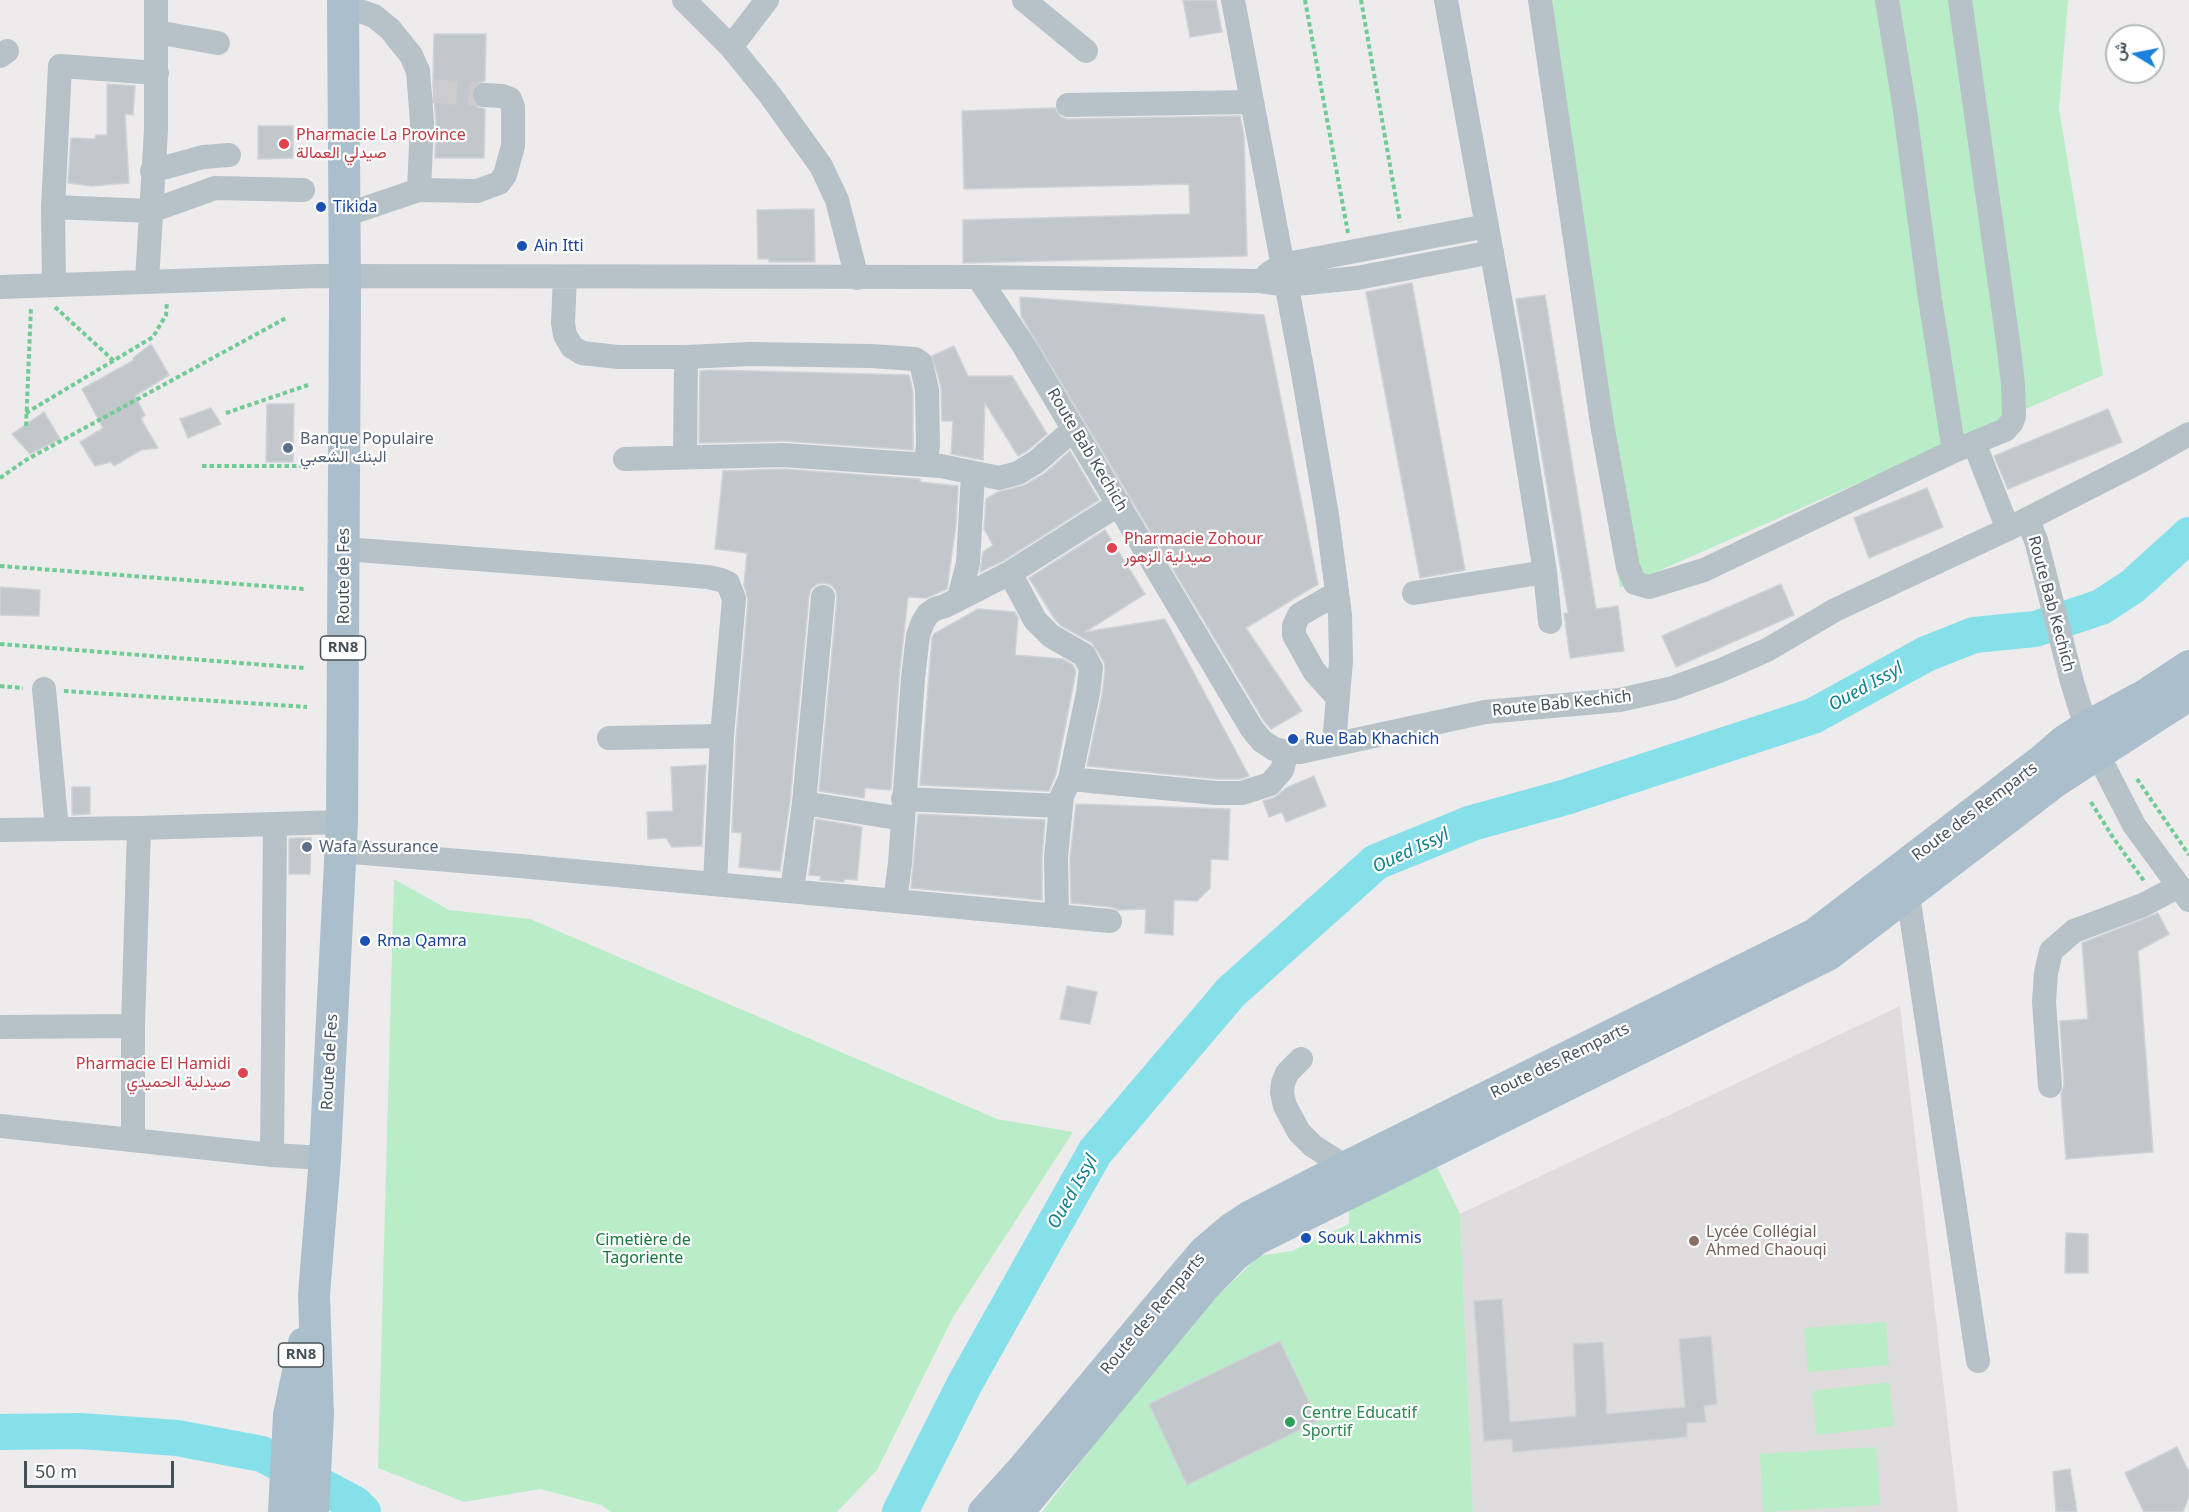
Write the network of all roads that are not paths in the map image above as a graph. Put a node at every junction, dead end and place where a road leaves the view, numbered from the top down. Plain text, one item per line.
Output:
1 (156, 0) edge
2 (684, 0) edge
3 (767, 0) edge
4 (1024, 0) edge
5 (1233, 0) edge
6 (1446, 0) edge
7 (1540, 0) edge
8 (1887, 0) edge
9 (1960, 0) edge
10 (343, 2) edge
11 (156, 32) junction
12 (218, 42) dead end
13 (731, 47) junction
14 (1086, 51) dead end
15 (157, 73) junction
16 (485, 95) tunnel mouth
17 (1251, 102) junction
18 (1068, 105) dead end
19 (229, 155) dead end
20 (152, 171) junction
21 (419, 189) junction
22 (303, 190) dead end
23 (53, 207) junction
24 (151, 211) junction
25 (345, 215) junction
26 (1487, 226) junction
27 (1492, 252) junction
28 (1284, 275) junction
29 (345, 276) junction
30 (565, 277) junction
31 (857, 278) junction
32 (978, 278) junction
33 (157, 281) junction
34 (43, 285) junction
35 (0, 287) edge
36 (686, 357) junction
37 (1074, 429) junction
38 (2189, 434) edge
39 (1964, 447) junction
40 (686, 457) junction
41 (625, 459) dead end
42 (926, 465) junction
43 (973, 474) junction
44 (1119, 504) junction
45 (2024, 529) junction
46 (344, 549) junction
47 (1545, 572) junction
48 (1010, 573) junction
49 (1337, 593) junction
50 (1414, 593) dead end
51 (823, 597) dead end
52 (959, 599) junction
53 (1550, 622) dead end
54 (2189, 666) edge
55 (44, 689) road end
56 (2189, 695) edge
57 (1338, 698) junction
58 (2086, 727) junction
59 (722, 736) junction
60 (609, 738) dead end
61 (1334, 743) junction
62 (1287, 752) junction
63 (2098, 755) junction
64 (1070, 779) junction
65 (804, 803) junction
66 (1061, 806) junction
67 (903, 809) junction
68 (275, 824) junction
69 (139, 828) junction
70 (57, 829) junction
71 (0, 830) edge
72 (342, 836) junction
73 (715, 884) junction
74 (792, 891) junction
75 (2184, 893) edge
76 (1908, 895) junction
77 (895, 901) junction
78 (1057, 916) junction
79 (1110, 921) dead end
80 (133, 1026) junction
81 (0, 1028) edge
82 (1301, 1059) dead end
83 (2050, 1086) dead end
84 (0, 1126) edge
85 (133, 1140) junction
86 (272, 1155) junction
87 (325, 1158) junction
88 (1355, 1176) junction
89 (1978, 1361) dead end
90 (303, 1511) edge
91 (984, 1512) edge
92 (1018, 1512) edge

1 - 11 street
2 - 13 street
3 - 13 street
4 - 14 street
5 - 17 street
6 - 26 street
7 - 39 street
8 - 39 street
9 - 39 street
10 - 21 street
10 - 25 main road, Route de Fes / RN8
11 - 12 street
11 - 15 street
13 - 31 street
15 - 20 street
15 - 23 street
16 - 21 street
17 - 18 street
17 - 28 street
19 - 20 street
20 - 24 street
21 - 25 street
22 - 24 street
23 - 24 street
23 - 34 street
24 - 33 street
25 - 29 main road, Route de Fes / RN8
26 - 27 street
26 - 28 street
27 - 28 street
27 - 47 street
28 - 32 street
28 - 49 street
29 - 30 street
29 - 33 street
29 - 46 main road, Route de Fes / RN8
30 - 31 street
30 - 36 street
31 - 32 street
32 - 37 street, Route Bab Kechich
33 - 34 street
34 - 35 street
36 - 40 street
36 - 42 street
37 - 43 street
37 - 44 street, Route Bab Kechich
38 - 45 street
39 - 45 street
40 - 41 street
40 - 42 street
42 - 43 street
43 - 52 street
44 - 48 street
44 - 62 street, Route Bab Kechich
45 - 58 street, Route Bab Kechich
45 - 61 street, Route Bab Kechich
46 - 59 street
46 - 72 main road, Route de Fes / RN8
47 - 50 street
47 - 53 street
48 - 52 street
48 - 64 street
49 - 57 street
49 - 57 street
51 - 65 street
52 - 67 street
54 - 58 main road, Route des Remparts
55 - 70 street
56 - 63 main road, Route des Remparts
57 - 61 street
58 - 63 street, Route Bab Kechich
58 - 88 main road, Route des Remparts
59 - 60 street
59 - 73 street
61 - 62 street, Route Bab Kechich
62 - 64 street
63 - 75 street, Route Bab Kechich
63 - 76 main road, Route des Remparts
64 - 66 street
65 - 67 street
65 - 74 street
66 - 67 street
66 - 78 street
67 - 77 street
68 - 69 street
68 - 72 street
68 - 86 street
69 - 70 street
69 - 80 street
70 - 71 street
72 - 73 street
72 - 87 main road, Route de Fes / RN8
73 - 74 street
74 - 77 street
75 - 83 street
76 - 88 main road, Route des Remparts
76 - 89 street
77 - 78 street
78 - 79 street
80 - 81 street
80 - 85 street
82 - 88 street
84 - 85 street
85 - 86 street
86 - 87 street
87 - 90 main road, Route de Fes / RN8
88 - 91 main road, Route des Remparts
88 - 92 main road, Route des Remparts

